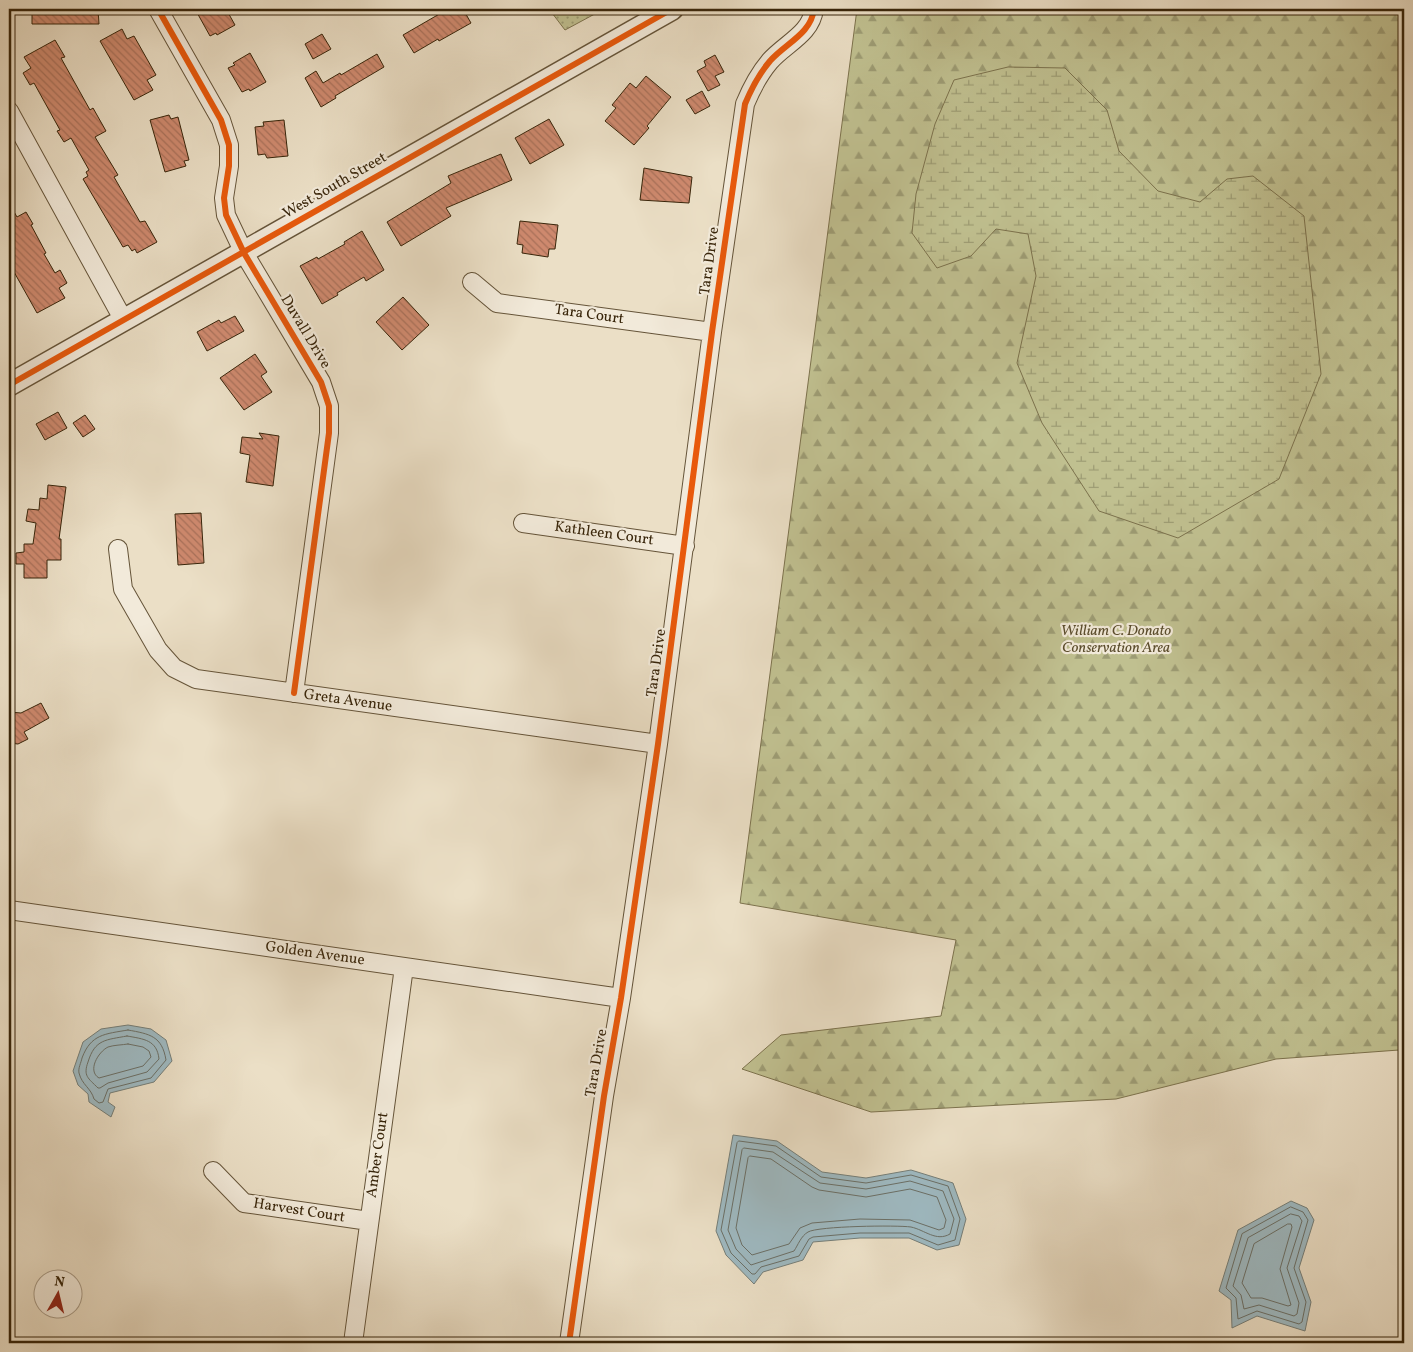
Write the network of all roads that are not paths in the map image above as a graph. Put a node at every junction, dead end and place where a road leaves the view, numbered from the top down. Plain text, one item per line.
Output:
1 (158, 9) edge
2 (672, 9) edge
3 (814, 9) edge
4 (9, 111) edge
5 (244, 253) junction
6 (472, 282) dead end
7 (123, 319) junction
8 (712, 332) junction
9 (9, 385) edge
10 (524, 523) dead end
11 (685, 546) junction
12 (118, 549) dead end
13 (294, 693) junction
14 (658, 744) junction
15 (9, 910) edge
16 (404, 967) junction
17 (622, 998) junction
18 (213, 1171) dead end
19 (369, 1222) junction
20 (353, 1343) edge
21 (569, 1343) edge

1 - 5 street, Duvall Drive
2 - 5 street, West South Street
3 - 8 street, Tara Drive
4 - 7 street
5 - 7 street, West South Street
5 - 13 street, Duvall Drive
6 - 8 street, Tara Court
7 - 9 street, West South Street
8 - 11 street, Tara Drive
10 - 11 street, Kathleen Court
11 - 14 street, Tara Drive
12 - 13 street, Greta Avenue
13 - 14 street, Greta Avenue
14 - 17 street, Tara Drive
15 - 16 street, Golden Avenue
16 - 17 street, Golden Avenue
16 - 19 street, Amber Court
17 - 21 street, Tara Drive
18 - 19 street, Harvest Court
19 - 20 street, Amber Court

